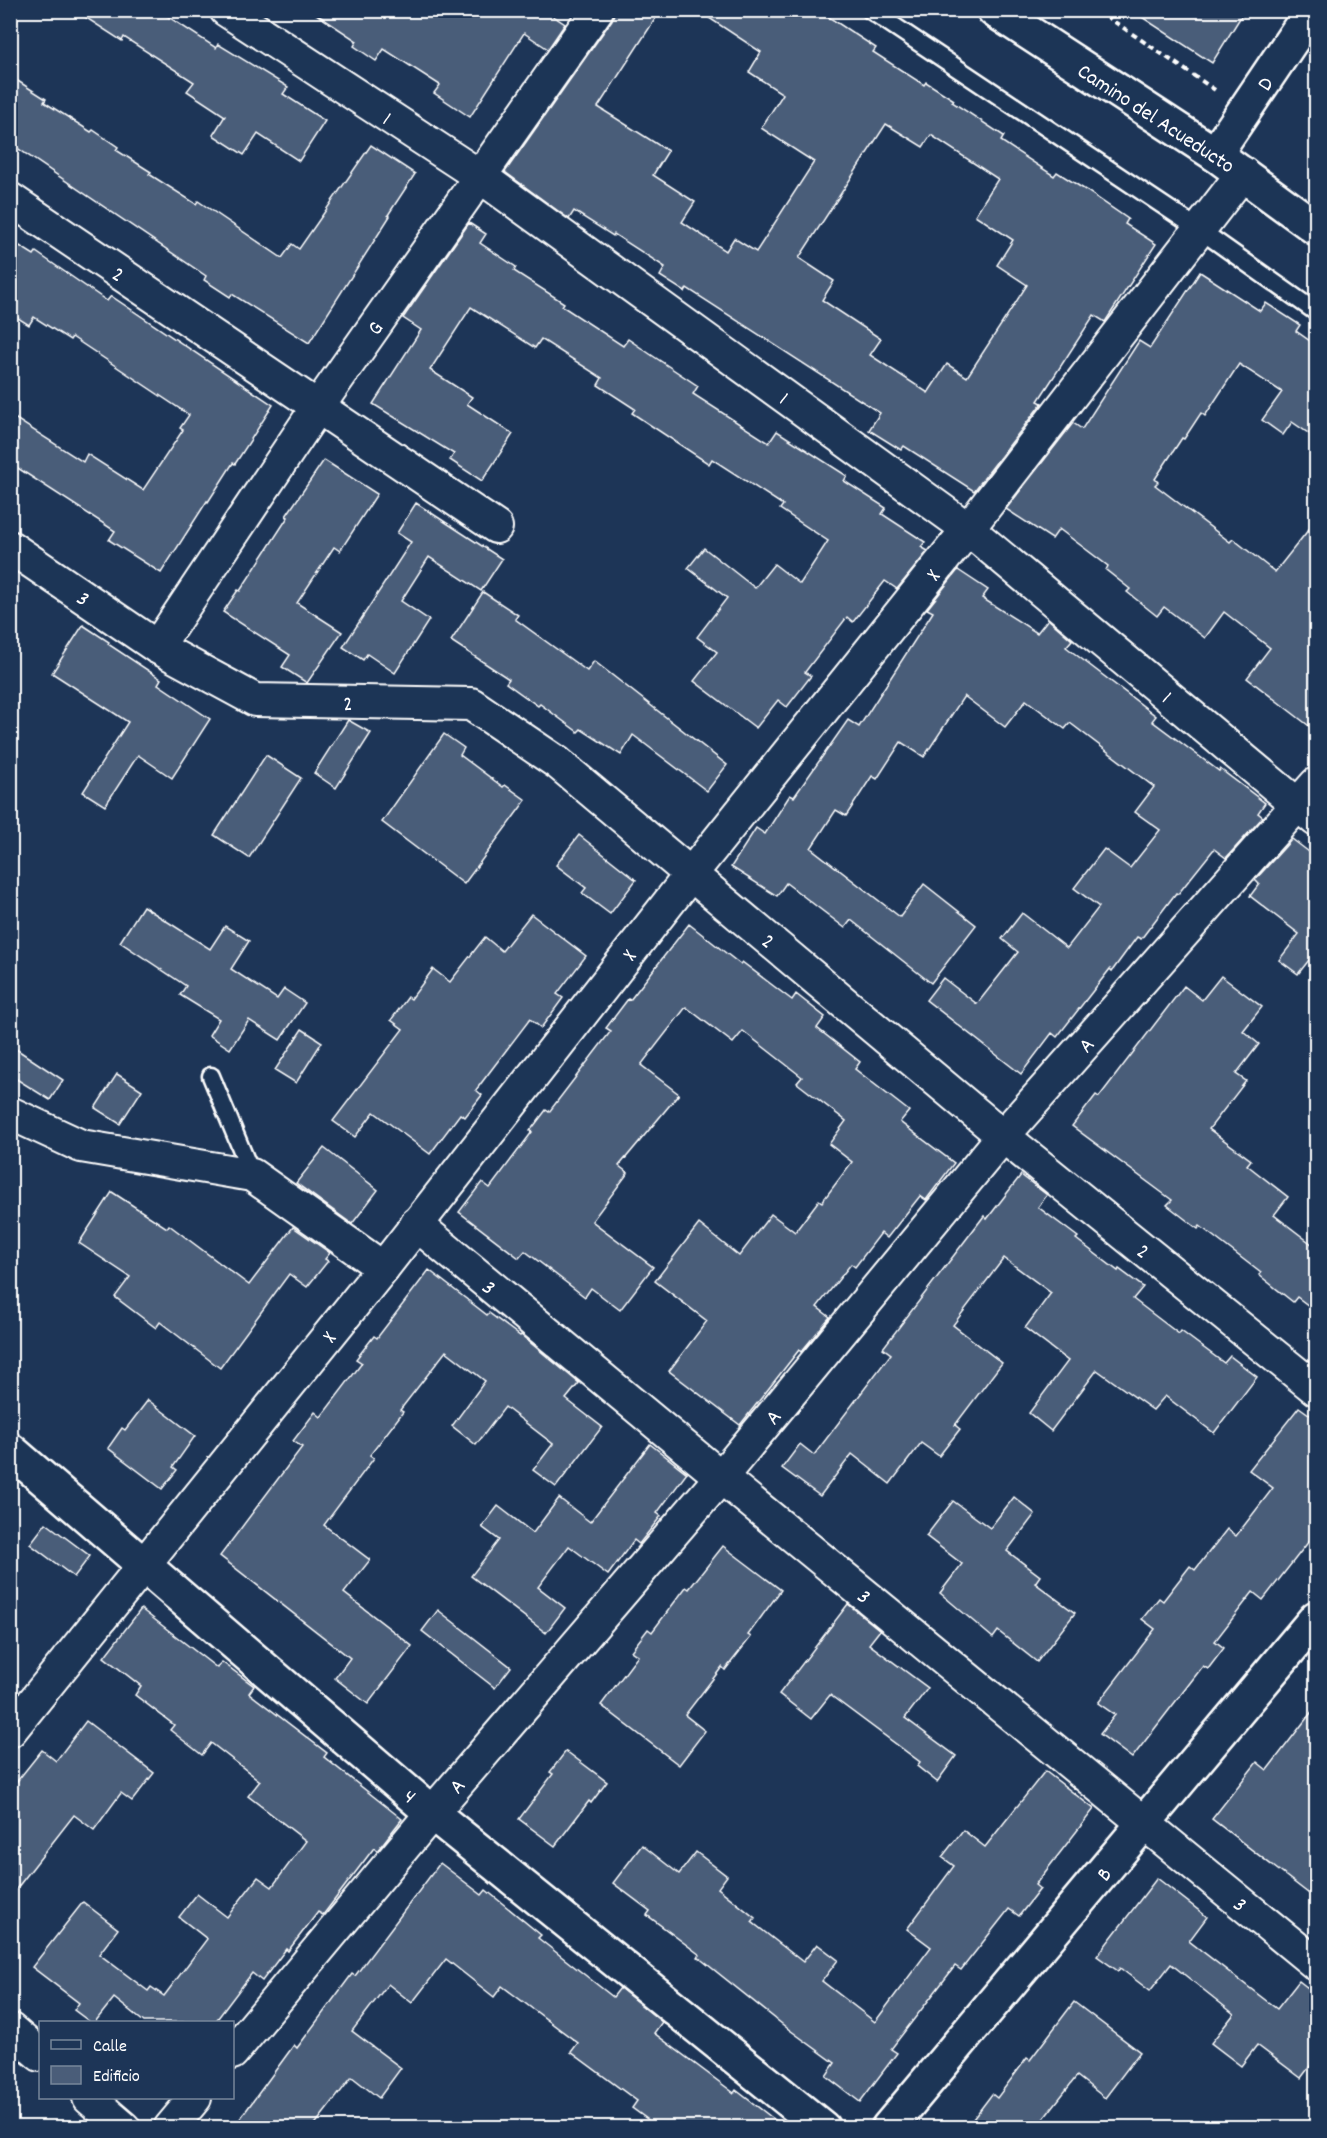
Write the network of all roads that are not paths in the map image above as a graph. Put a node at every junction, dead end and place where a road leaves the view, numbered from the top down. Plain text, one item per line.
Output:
1 (226, 10) edge
2 (597, 10) edge
3 (870, 10) edge
4 (994, 10) edge
5 (1312, 10) edge
6 (1215, 154) junction
7 (1243, 173) junction
8 (481, 177) junction
9 (10, 200) edge
10 (1317, 228) edge
11 (1200, 230) junction
12 (1317, 312) edge
13 (317, 408) junction
14 (496, 528) dead end
15 (968, 529) junction
16 (10, 548) edge
17 (157, 647) junction
18 (1310, 803) edge
19 (691, 874) junction
20 (211, 1076) dead end
21 (10, 1113) edge
22 (1003, 1136) junction
23 (252, 1175) junction
24 (416, 1224) junction
25 (383, 1268) junction
26 (1317, 1389) edge
27 (10, 1450) edge
28 (721, 1478) junction
29 (144, 1567) junction
30 (1317, 1617) edge
31 (10, 1731) edge
32 (432, 1813) junction
33 (1144, 1824) junction
34 (1317, 1964) edge
35 (10, 2029) edge
36 (234, 2051) edge
37 (39, 2054) edge
38 (91, 2099) edge
39 (193, 2099) edge
40 (124, 2127) edge
41 (170, 2127) edge
42 (822, 2127) edge
43 (888, 2127) edge

1 - 8 street, 1
2 - 8 street, G
3 - 11 lane
4 - 6 street, Camino del Acueducto
5 - 6 street, D
6 - 7 street, Camino del Acueducto
7 - 10 street, Camino del Acueducto
7 - 11 street, X
8 - 13 street, G
8 - 15 street, 1
9 - 13 street, 2
11 - 12 lane
11 - 15 street, X
13 - 14 street, 2
13 - 17 street, G
15 - 18 street, 1
15 - 19 street, X
16 - 17 street, 3
17 - 19 street, 2
18 - 22 street, A
19 - 22 street, 2
19 - 24 street, X
20 - 23 lane
21 - 23 street
22 - 26 street, 2
22 - 28 street, A
23 - 25 street
24 - 25 street, X
24 - 28 street, 3
25 - 29 street, X
27 - 29 street, 4
28 - 32 street, A
28 - 33 street, 3
29 - 31 street, X
29 - 32 street, 4
30 - 33 street, B
32 - 36 street, A
32 - 42 street, 4
33 - 34 street, 3
33 - 43 street, B
35 - 37 street
38 - 40 street
39 - 41 street

